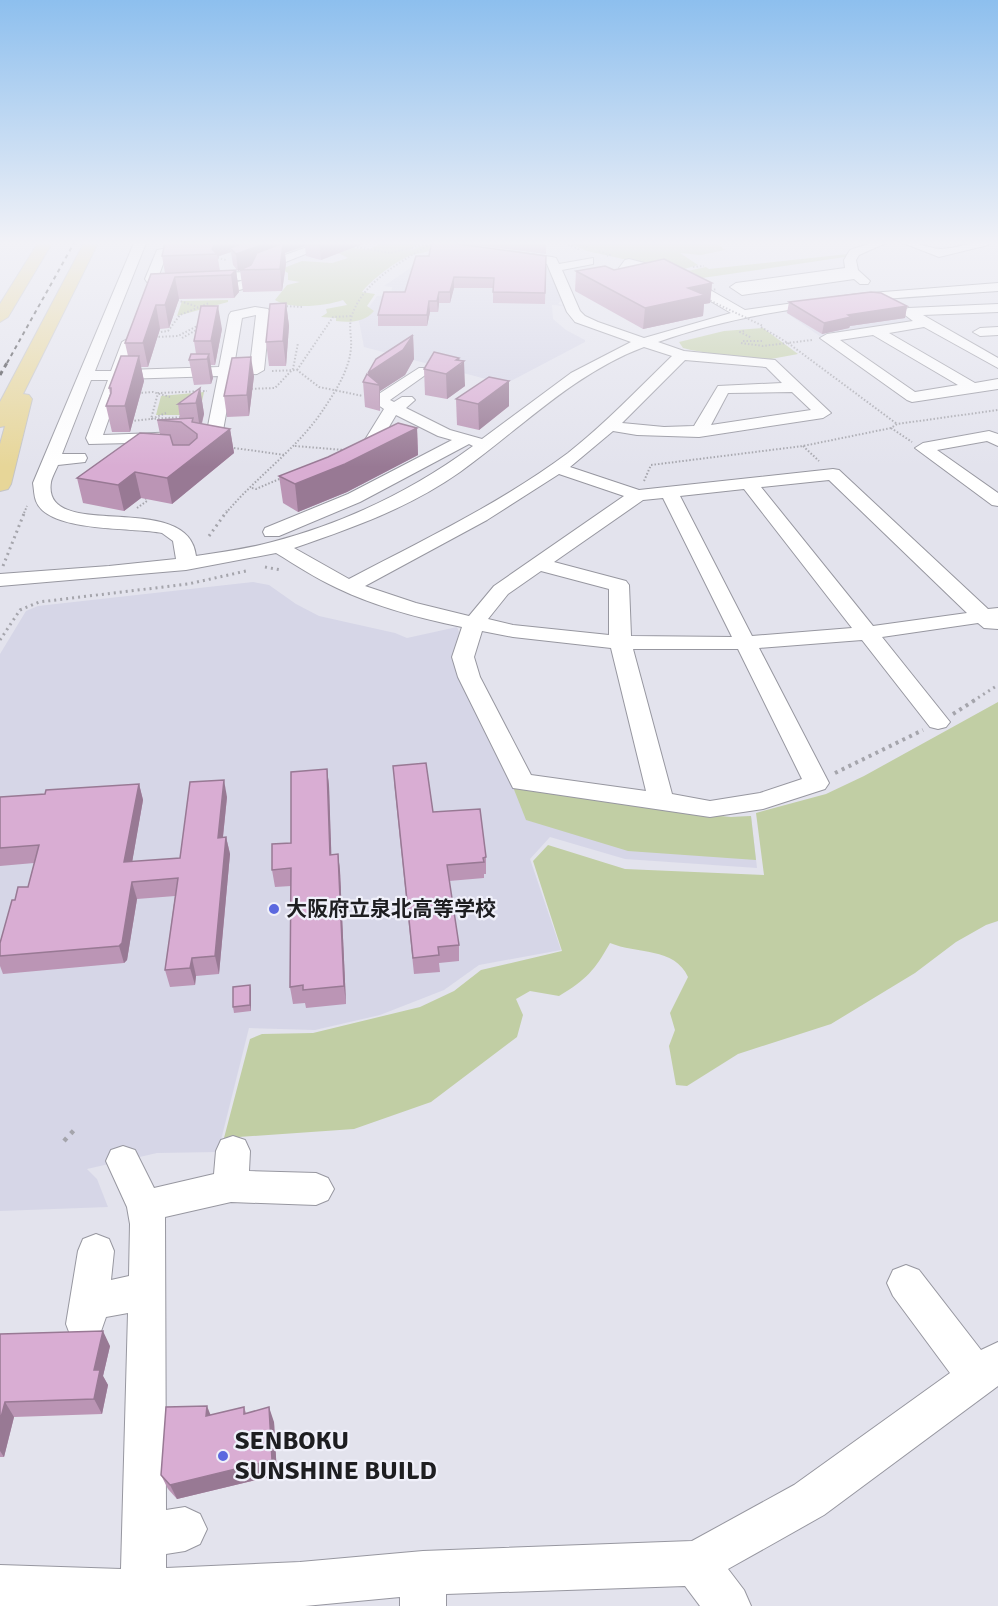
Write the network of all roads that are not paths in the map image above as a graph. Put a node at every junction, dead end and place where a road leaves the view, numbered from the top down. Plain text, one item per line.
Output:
1 (53, 318) edge
2 (124, 318) edge
3 (236, 318) edge
4 (262, 318) edge
5 (579, 318) edge
6 (726, 318) edge
7 (917, 318) edge
8 (925, 323) junction
9 (124, 331) junction
10 (876, 331) junction
11 (980, 332) dead end
12 (998, 332) edge
13 (643, 343) junction
14 (38, 347) junction
15 (682, 354) junction
16 (998, 364) edge
17 (424, 370) edge
18 (225, 371) junction
19 (117, 375) junction
20 (84, 376) junction
21 (998, 384) edge
22 (795, 387) junction
23 (975, 389) junction
24 (422, 391) dead end
25 (395, 408) junction
26 (0, 421) edge
27 (451, 421) dead end
28 (608, 426) junction
29 (436, 429) junction
30 (699, 432) junction
31 (467, 439) junction
32 (998, 441) edge
33 (371, 443) edge
34 (487, 443) junction
35 (179, 453) edge
36 (139, 456) edge
37 (78, 459) dead end
38 (53, 460) junction
39 (557, 468) junction
40 (0, 484) edge
41 (750, 485) junction
42 (371, 490) junction
43 (670, 493) junction
44 (638, 495) junction
45 (998, 501) edge
46 (398, 502) junction
47 (276, 539) junction
48 (186, 564) junction
49 (541, 565) junction
50 (0, 580) edge
51 (349, 587) junction
52 (993, 620) edge
53 (473, 624) junction
54 (867, 632) junction
55 (620, 642) junction
56 (745, 642) junction
57 (938, 722) road end
58 (661, 801) junction
59 (233, 1151) dead end
60 (123, 1161) dead end
61 (231, 1186) junction
62 (316, 1189) dead end
63 (145, 1206) junction
64 (96, 1251) dead end
65 (906, 1283) dead end
66 (147, 1291) junction
67 (988, 1369) edge
68 (696, 1563) junction
69 (423, 1589) edge
70 (16, 1594) edge
71 (144, 1598) edge
72 (728, 1606) edge

1 - 14 main road
2 - 9 street
3 - 18 street
4 - 18 street
5 - 13 street
6 - 13 street
7 - 8 street
8 - 10 street
8 - 16 street
9 - 19 street
9 - 20 street
10 - 23 street
10 - 23 street
11 - 12 street
13 - 15 street
13 - 34 street
14 - 26 main road
14 - 40 main road
15 - 22 street
15 - 28 street
17 - 25 street
18 - 19 street
18 - 19 street
19 - 20 street
20 - 38 street
21 - 23 street
22 - 30 street
22 - 30 street
24 - 25 street
25 - 29 street
25 - 33 street
27 - 29 street
28 - 30 street
28 - 39 street
29 - 31 street
31 - 34 street
31 - 42 street
32 - 45 street
34 - 46 street
35 - 36 street
37 - 38 street
38 - 48 street
39 - 44 street
39 - 51 street
41 - 43 street
41 - 52 street
41 - 54 street
42 - 46 street
42 - 47 street
43 - 44 street
43 - 56 street
44 - 49 street
46 - 47 street
47 - 48 street
47 - 51 street
48 - 50 street
49 - 53 street
49 - 55 street
51 - 53 street
52 - 54 street
53 - 55 street
53 - 58 street
54 - 56 street
54 - 57 street
55 - 56 street
55 - 58 street
56 - 58 street
59 - 61 street
60 - 63 street
61 - 62 street
61 - 63 street
63 - 66 street
64 - 66 street
65 - 67 street
66 - 71 street
67 - 68 street
68 - 69 street
68 - 72 street
69 - 71 street
70 - 71 street

